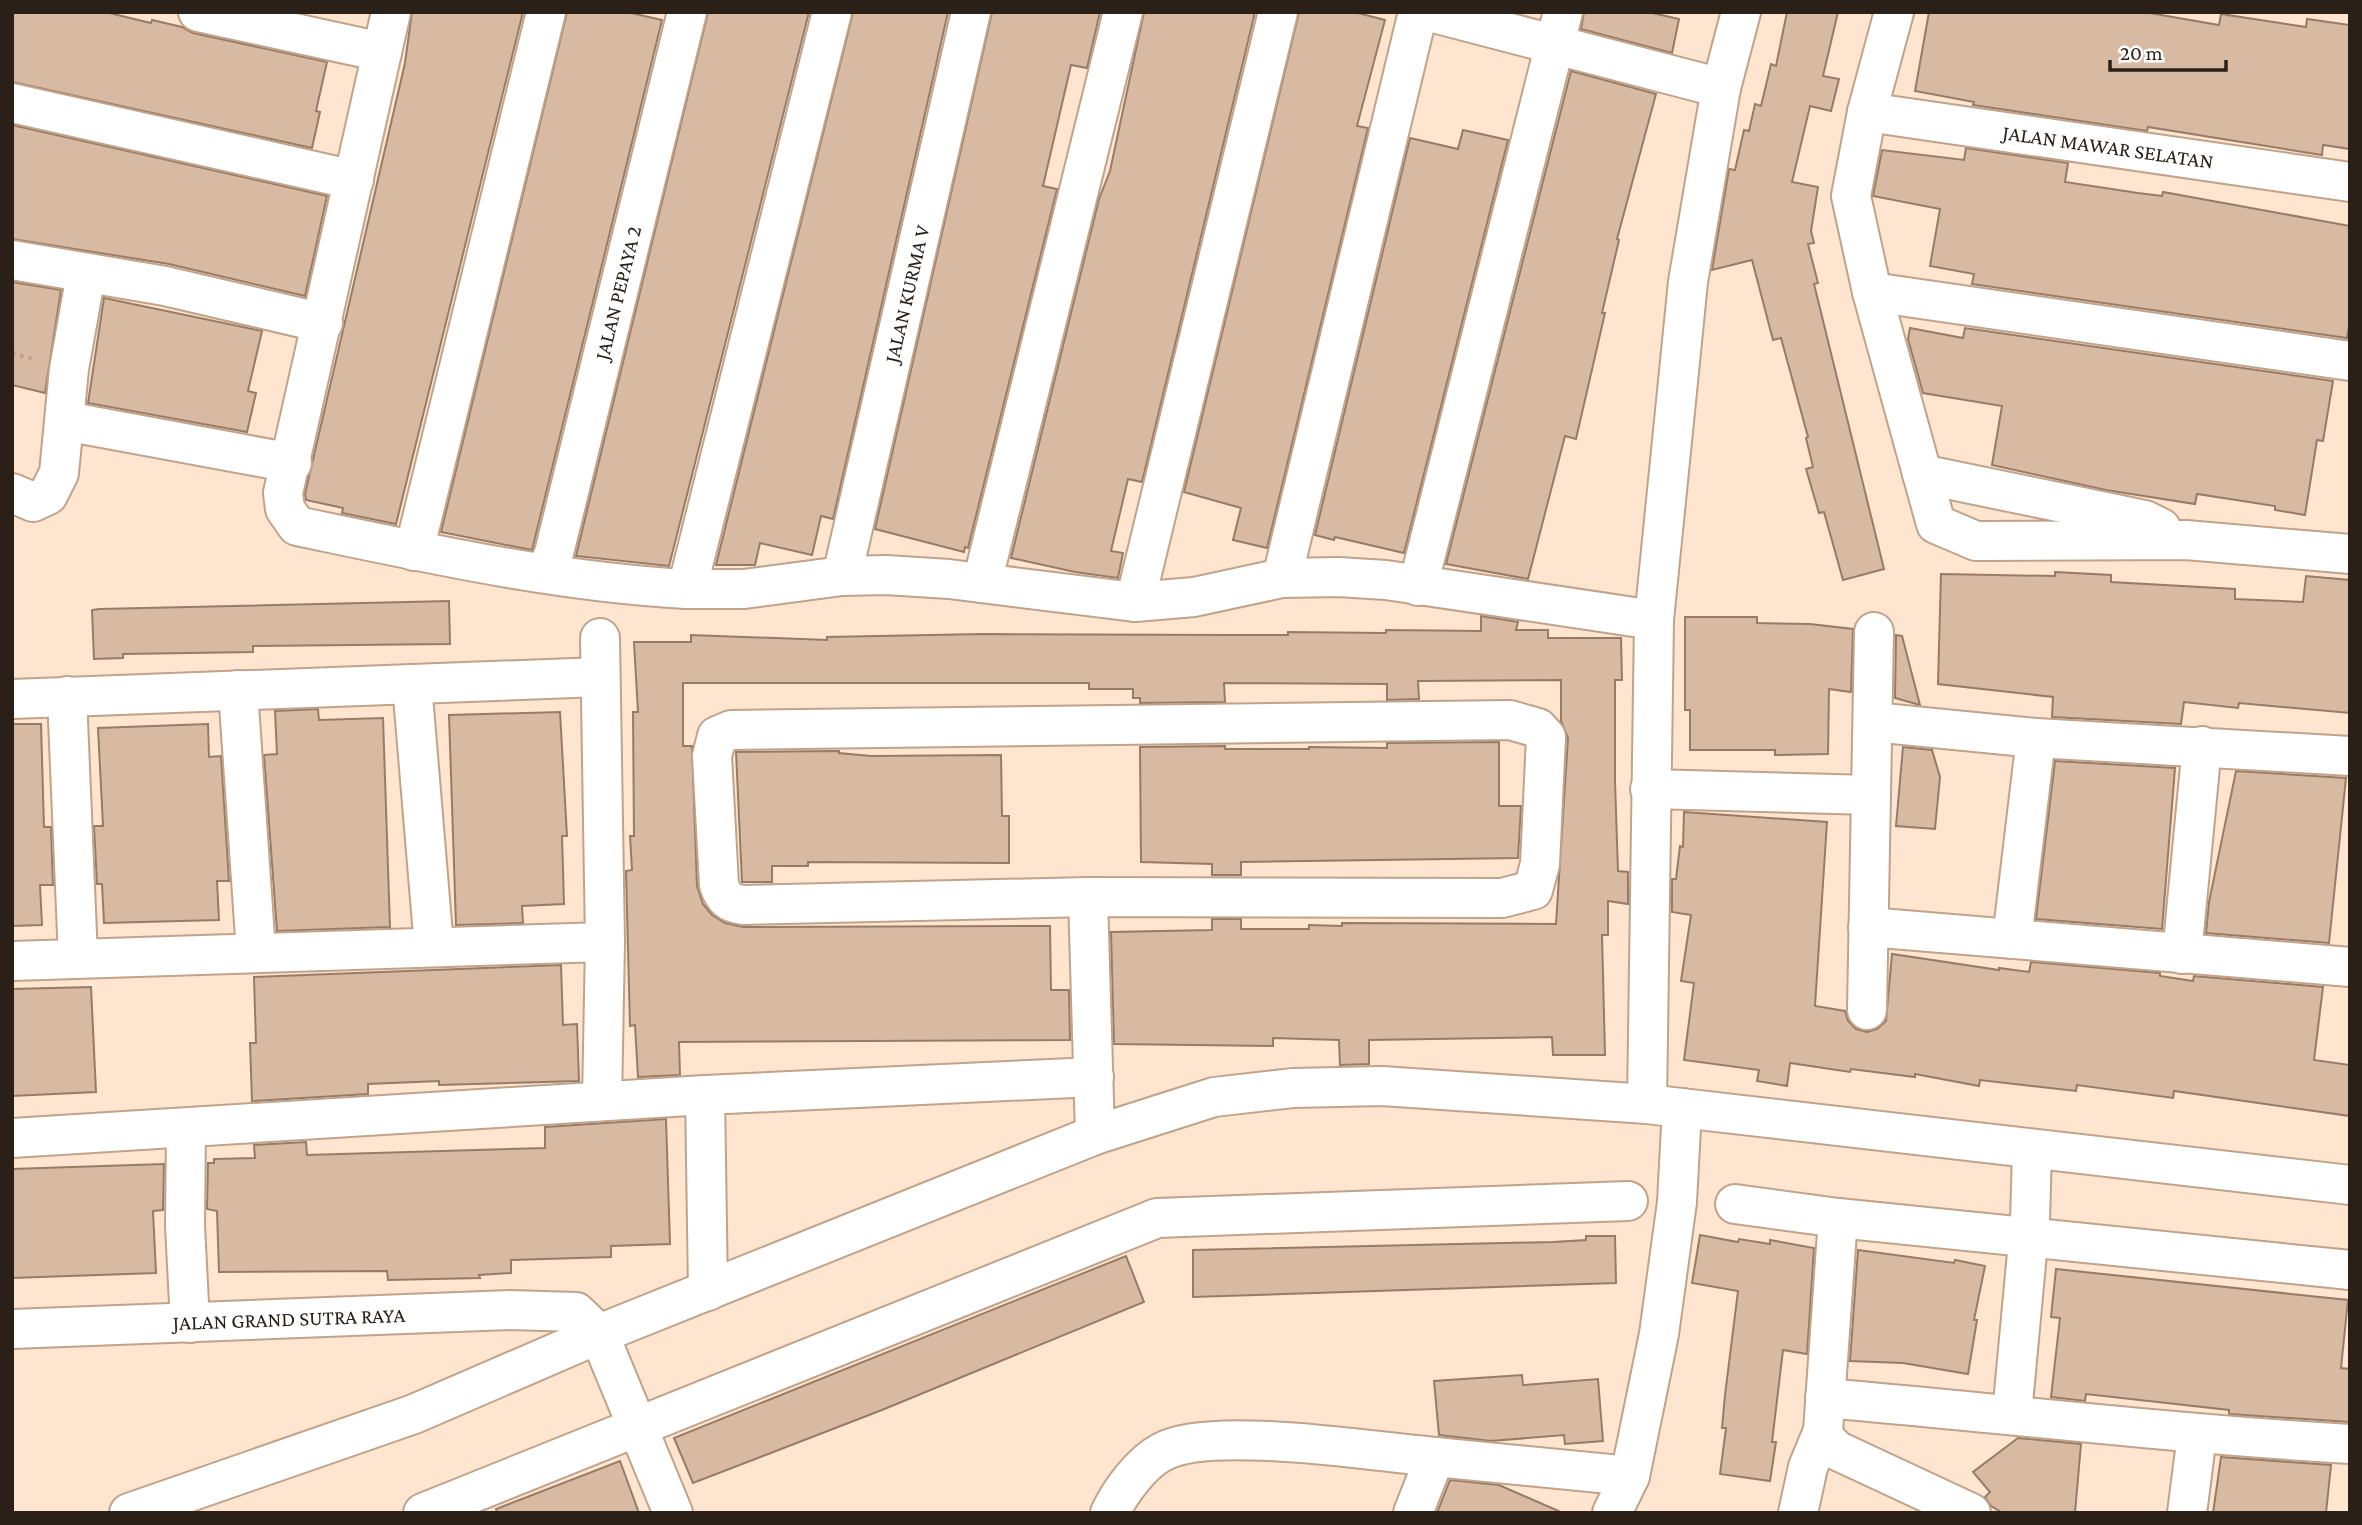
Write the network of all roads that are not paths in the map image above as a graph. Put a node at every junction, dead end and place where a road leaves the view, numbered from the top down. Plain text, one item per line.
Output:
1 (198, 12) edge
2 (391, 12) edge
3 (546, 12) edge
4 (687, 12) edge
5 (832, 12) edge
6 (971, 12) edge
7 (1123, 12) edge
8 (1278, 12) edge
9 (1418, 12) edge
10 (1430, 12) edge
11 (1741, 12) edge
12 (1894, 12) edge
13 (1559, 28) edge
14 (382, 52) junction
15 (1721, 89) junction
16 (12, 103) edge
17 (1867, 112) junction
18 (354, 180) junction
19 (2350, 182) edge
20 (12, 260) edge
21 (86, 274) junction
22 (1872, 292) junction
23 (323, 323) junction
24 (2350, 361) edge
25 (65, 421) junction
26 (292, 463) junction
27 (1922, 474) junction
28 (12, 493) edge
29 (2186, 540) junction
30 (414, 551) junction
31 (2350, 554) edge
32 (546, 573) junction
33 (842, 576) junction
34 (1282, 578) junction
35 (982, 583) junction
36 (1418, 586) junction
37 (687, 589) junction
38 (1135, 602) junction
39 (1654, 621) junction
40 (1874, 632) dead end
41 (600, 638) dead end
42 (600, 677) junction
43 (412, 684) junction
44 (238, 690) junction
45 (67, 696) junction
46 (12, 699) edge
47 (1873, 722) junction
48 (2036, 738) junction
49 (2202, 746) junction
50 (2350, 756) edge
51 (1650, 789) junction
52 (1871, 795) junction
53 (1088, 897) junction
54 (1868, 927) junction
55 (2012, 939) junction
56 (605, 942) junction
57 (434, 947) junction
58 (256, 952) junction
59 (2182, 954) junction
60 (78, 958) junction
61 (12, 961) edge
62 (2350, 967) edge
63 (1867, 1010) dead end
64 (1094, 1077) junction
65 (705, 1095) junction
66 (602, 1101) junction
67 (1670, 1112) junction
68 (186, 1128) junction
69 (1096, 1135) junction
70 (12, 1138) edge
71 (2032, 1157) junction
72 (2350, 1185) edge
73 (1628, 1201) dead end
74 (1735, 1204) dead end
75 (1838, 1218) junction
76 (2029, 1230) junction
77 (2350, 1270) edge
78 (708, 1291) junction
79 (190, 1323) junction
80 (12, 1329) edge
81 (601, 1340) junction
82 (1824, 1414) junction
83 (2012, 1414) junction
84 (636, 1420) junction
85 (2197, 1435) junction
86 (2350, 1444) edge
87 (1435, 1457) junction
88 (1630, 1476) junction
89 (129, 1513) edge
90 (423, 1513) edge
91 (673, 1513) edge
92 (1110, 1513) edge
93 (1413, 1513) edge
94 (1612, 1513) edge
95 (1798, 1513) edge
96 (1971, 1513) edge
97 (2187, 1513) edge

1 - 14 street
2 - 14 street
3 - 30 street
4 - 32 street, JALAN PEPAYA 2
5 - 37 street
6 - 33 street, JALAN KURMA V
7 - 35 street
8 - 38 street
9 - 34 street
10 - 13 street
11 - 15 street
12 - 17 street
13 - 15 street
13 - 36 street
14 - 18 street
15 - 39 street
16 - 18 street
17 - 19 street, JALAN MAWAR SELATAN
17 - 22 street
18 - 23 street
20 - 21 street
21 - 23 street
21 - 25 street
22 - 24 street
22 - 27 street
23 - 26 street
25 - 26 street
25 - 28 street
26 - 30 street
27 - 29 street
27 - 29 street
29 - 31 street
30 - 32 street
32 - 37 street
33 - 35 street
33 - 37 street
34 - 36 street
34 - 38 street
35 - 38 street
36 - 39 street
39 - 51 street
40 - 47 street
41 - 42 street
42 - 43 street
42 - 56 street
43 - 44 street
43 - 57 street
44 - 45 street
44 - 58 street
45 - 46 street
45 - 60 street
47 - 48 street
47 - 52 street
48 - 49 street
48 - 55 street
49 - 50 street
49 - 59 street
51 - 52 street
51 - 67 street
52 - 54 street
53 - 53 street
53 - 64 street
54 - 55 street
54 - 63 street
55 - 59 street
56 - 57 street
56 - 66 street
57 - 58 street
58 - 60 street
59 - 62 street
60 - 61 street
64 - 65 street
64 - 69 street
65 - 66 street
65 - 78 street
66 - 68 street
67 - 69 street
67 - 71 street
67 - 88 street
68 - 70 street
68 - 79 street
69 - 78 street
71 - 72 street
71 - 76 street
73 - 84 street
74 - 75 street
75 - 76 street
75 - 82 street
76 - 77 street
76 - 83 street
78 - 81 street
79 - 80 street, JALAN GRAND SUTRA RAYA
79 - 81 street, JALAN GRAND SUTRA RAYA
81 - 84 street
81 - 89 street
82 - 83 street
82 - 95 street
82 - 96 street
83 - 85 street
84 - 90 street
84 - 91 street
85 - 86 street
85 - 97 street
87 - 88 street
87 - 92 street
87 - 93 street
88 - 94 street

